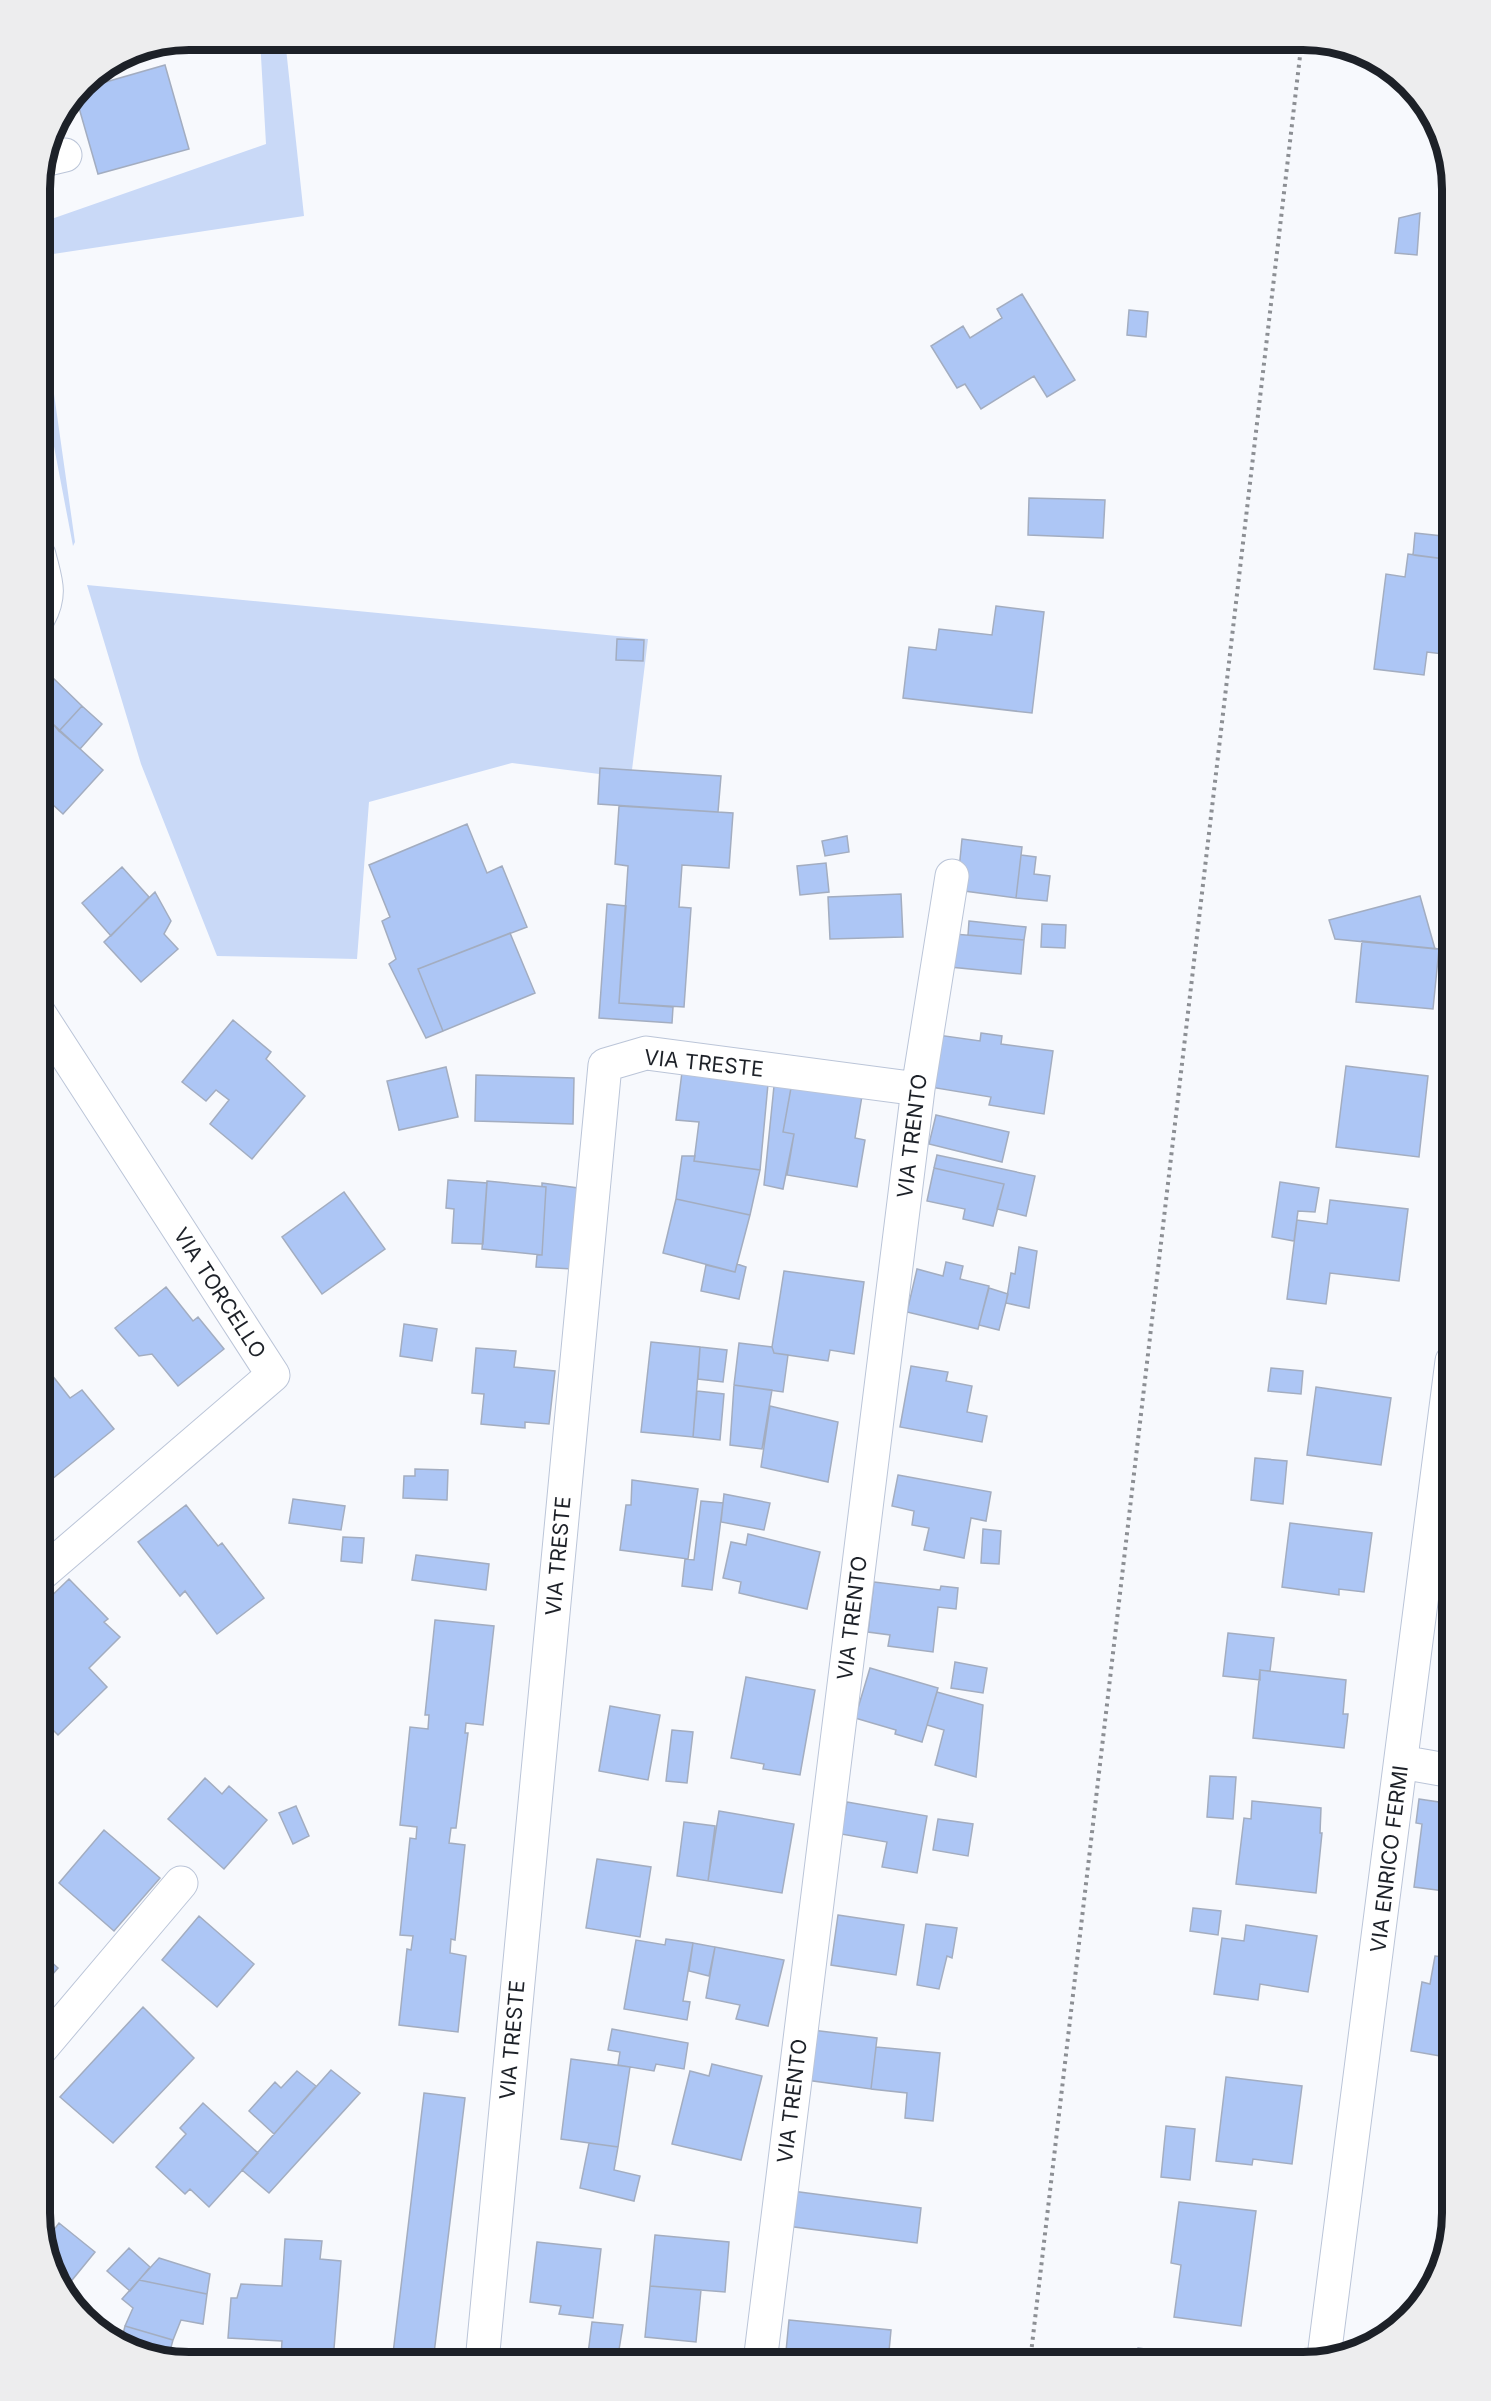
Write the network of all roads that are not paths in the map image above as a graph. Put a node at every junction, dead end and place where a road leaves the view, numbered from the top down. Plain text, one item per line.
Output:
1 (952, 876) dead end
2 (50, 1030) edge
3 (918, 1089) junction
4 (1442, 1440) edge
5 (50, 1567) edge
6 (1401, 1762) junction
7 (1442, 1770) edge
8 (181, 1883) dead end
9 (50, 2038) edge
10 (1325, 2349) edge
11 (483, 2351) edge
12 (761, 2352) edge

1 - 3 street, VIA TRENTO
2 - 5 street, VIA TORCELLO
3 - 11 street, VIA TRESTE
3 - 12 street, VIA TRENTO
4 - 6 street, VIA ENRICO FERMI
6 - 7 street
6 - 10 street, VIA ENRICO FERMI
8 - 9 street

